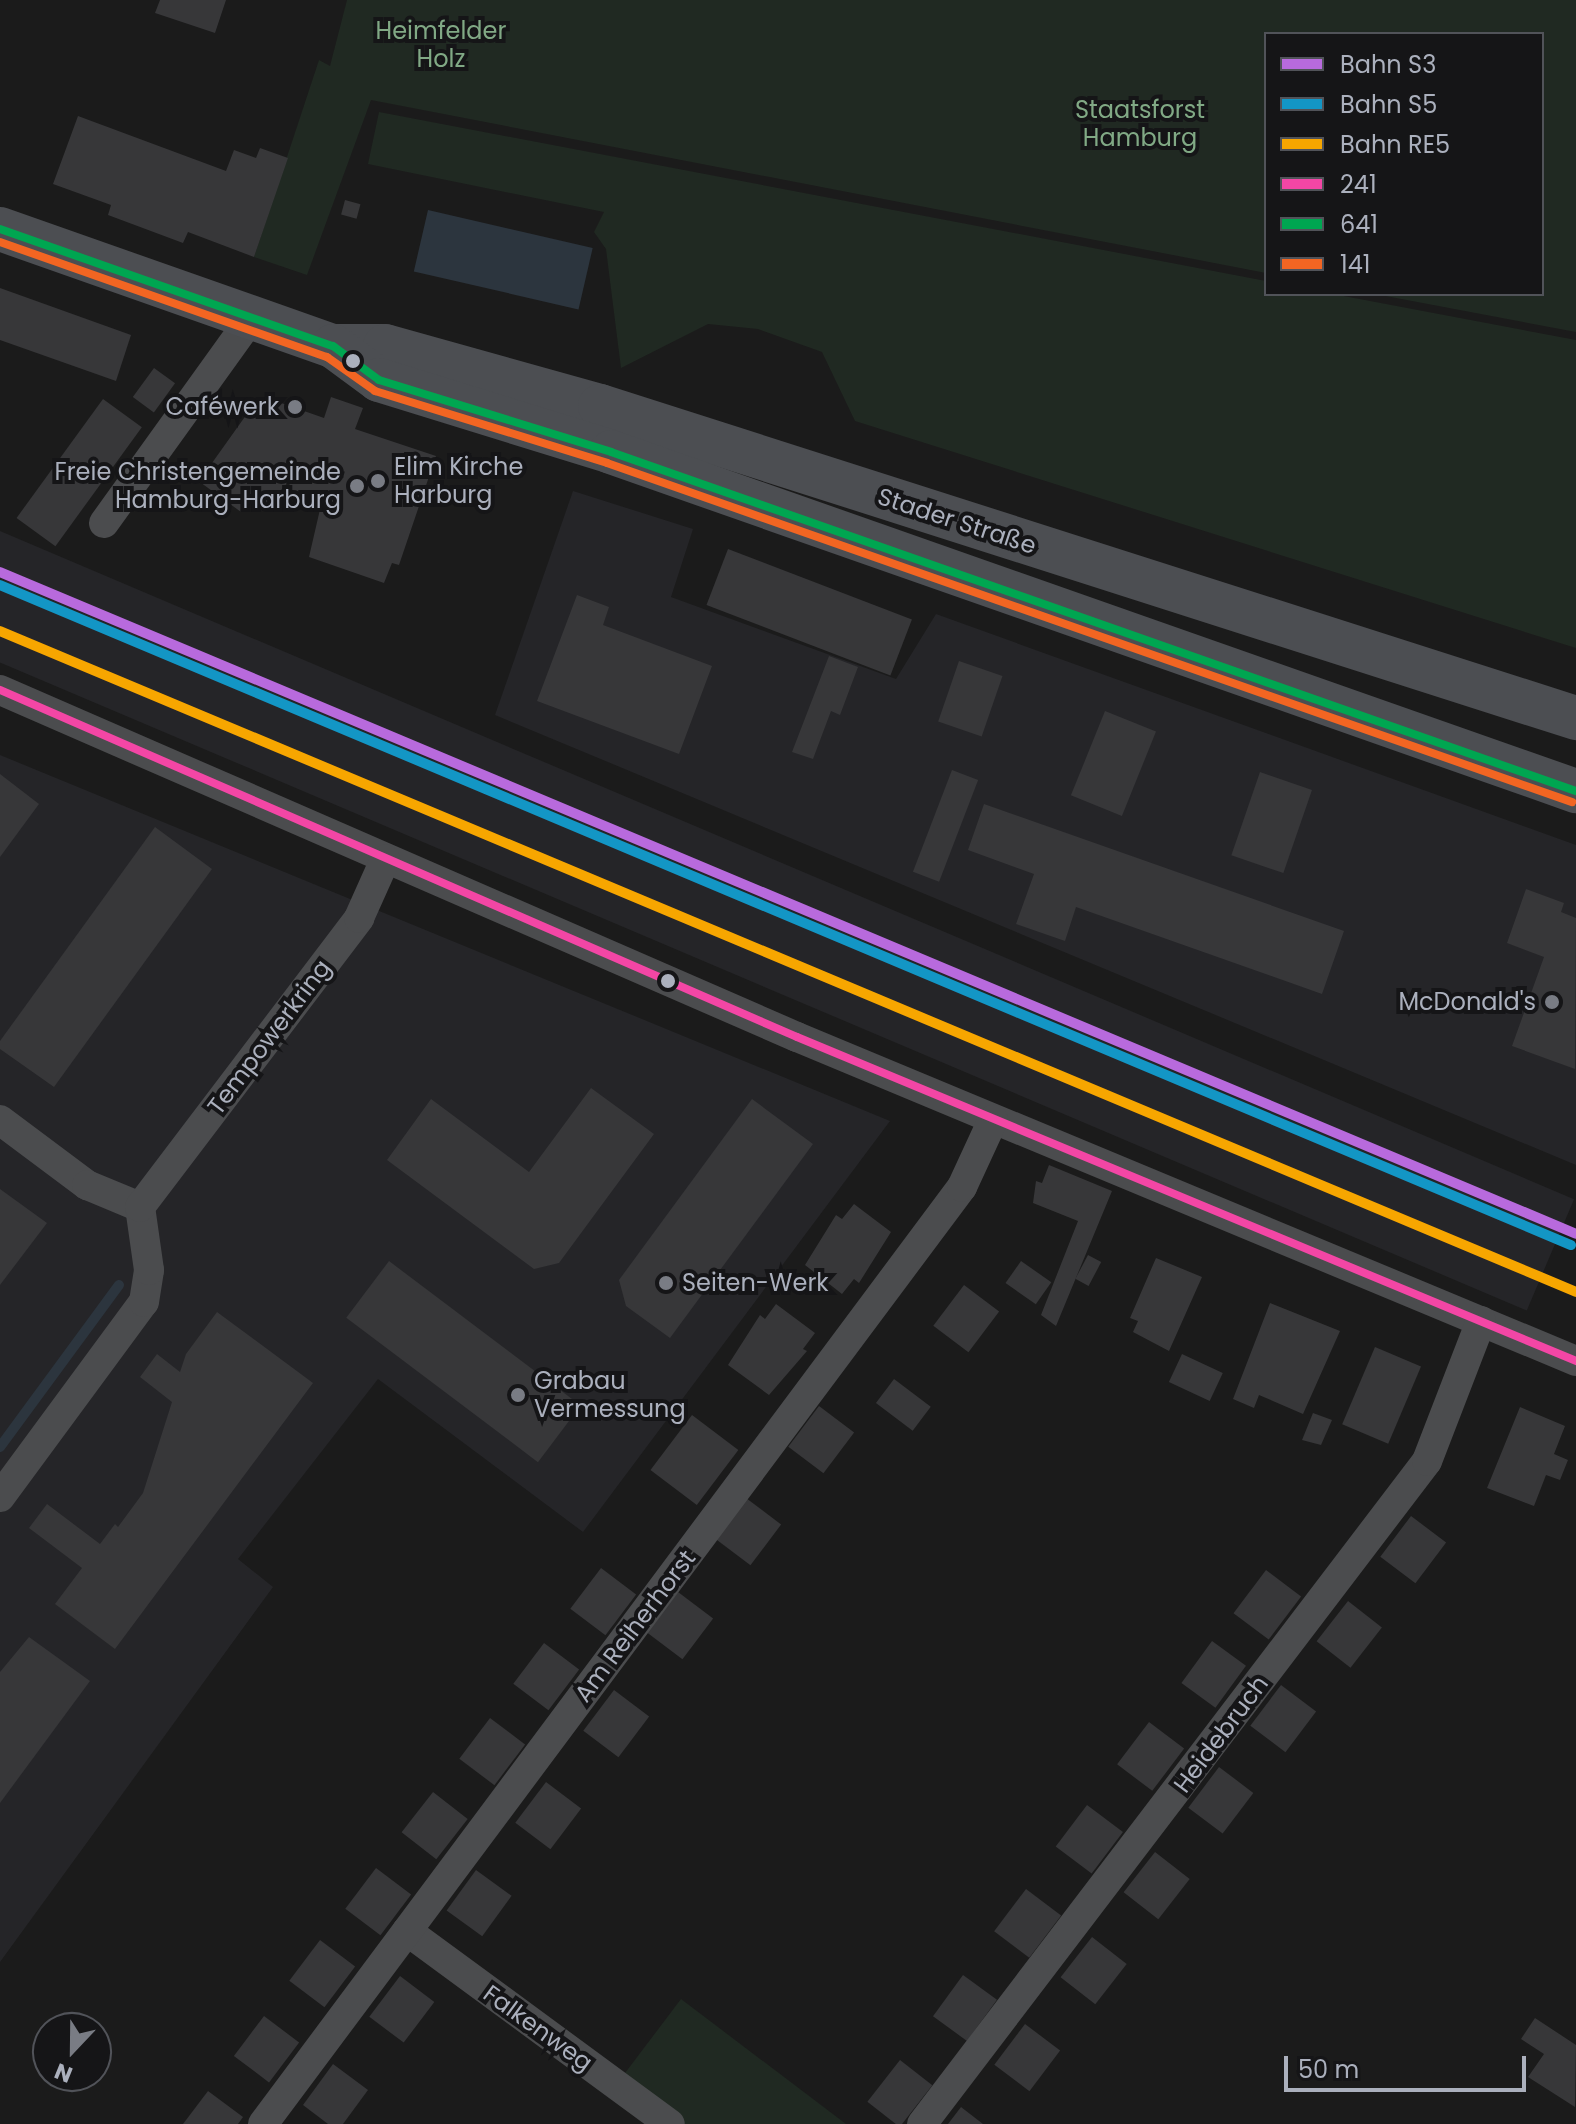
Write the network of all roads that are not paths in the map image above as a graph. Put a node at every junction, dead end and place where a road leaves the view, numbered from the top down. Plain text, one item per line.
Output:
1 (0, 229) edge
2 (250, 320) junction
3 (333, 346) junction
4 (104, 523) dead end
5 (0, 690) edge
6 (1576, 718) edge
7 (1576, 791) edge
8 (385, 860) junction
9 (0, 1120) edge
10 (993, 1120) junction
11 (140, 1207) junction
12 (1481, 1321) junction
13 (1576, 1361) edge
14 (0, 1497) edge
15 (407, 1931) junction
16 (263, 2124) edge
17 (670, 2124) edge
18 (922, 2124) edge

1 - 2 main road, Stader Straße
2 - 3 main road, Stader Straße
2 - 4 street
3 - 6 main road, Stader Straße
3 - 7 main road, Stader Straße
5 - 8 street
8 - 10 street
8 - 11 street, Tempowerkring
9 - 11 street
10 - 12 street
10 - 15 street, Am Reiherhorst
11 - 14 street
12 - 13 street
12 - 18 street, Heidebruch
15 - 16 street, Am Reiherhorst
15 - 17 street, Falkenweg

